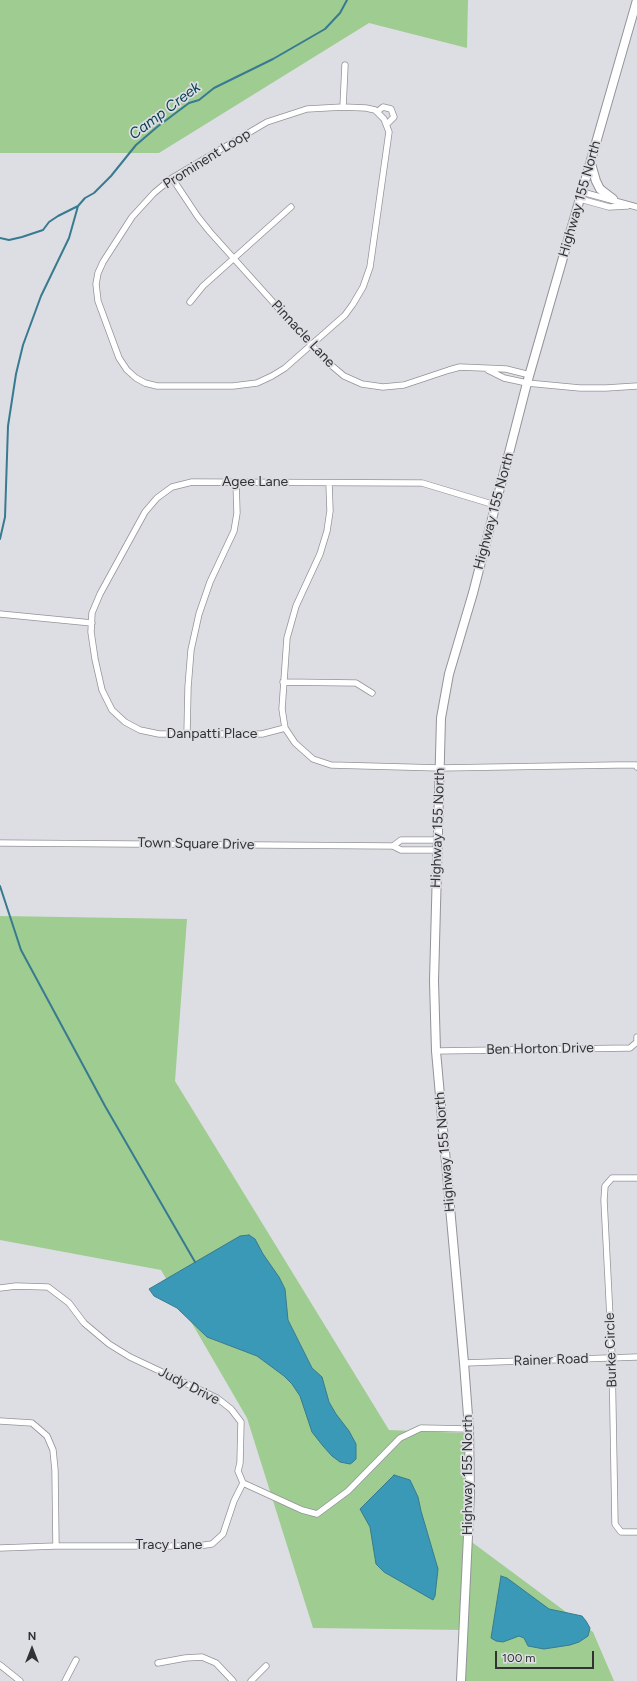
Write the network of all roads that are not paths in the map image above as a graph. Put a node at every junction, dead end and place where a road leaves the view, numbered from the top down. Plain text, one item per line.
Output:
1 (637, 0) edge
2 (345, 65) dead end
3 (343, 107) junction
4 (377, 112) junction
5 (387, 124) junction
6 (591, 162) junction
7 (172, 178) junction
8 (581, 195) junction
9 (613, 199) junction
10 (634, 206) edge
11 (291, 207) dead end
12 (234, 258) junction
13 (190, 302) dead end
14 (311, 345) junction
15 (528, 379) junction
16 (637, 386) edge
17 (236, 482) junction
18 (329, 483) junction
19 (495, 505) junction
20 (0, 614) edge
21 (92, 622) junction
22 (283, 682) junction
23 (372, 693) dead end
24 (285, 728) junction
25 (187, 734) junction
26 (637, 767) edge
27 (440, 768) junction
28 (437, 840) junction
29 (0, 843) edge
30 (393, 846) junction
31 (437, 850) junction
32 (637, 1037) edge
33 (436, 1051) junction
34 (637, 1178) edge
35 (0, 1288) edge
36 (612, 1357) junction
37 (637, 1357) edge
38 (464, 1363) junction
39 (0, 1421) edge
40 (469, 1428) junction
41 (243, 1483) junction
42 (637, 1532) edge
43 (56, 1546) junction
44 (0, 1548) edge
45 (76, 1660) dead end
46 (158, 1663) dead end
47 (0, 1665) edge
48 (266, 1666) dead end
49 (20, 1681) edge
50 (65, 1681) edge
51 (233, 1681) edge
52 (251, 1681) edge
53 (461, 1681) edge

1 - 6 main road, Highway 155 North
2 - 3 street
3 - 4 street, Prominent Loop
3 - 7 street, Prominent Loop
4 - 5 street
4 - 5 street, Prominent Loop
5 - 14 street, Prominent Loop
6 - 8 main road, Highway 155 North
6 - 9 main road
7 - 12 street, Pinnacle Lane
7 - 14 street, Prominent Loop
8 - 9 street
8 - 10 street
8 - 15 main road, Highway 155 North
9 - 10 street
11 - 12 street
12 - 13 street
12 - 14 street, Pinnacle Lane
14 - 15 street, Pinnacle Lane
15 - 16 street, Pinnacle Lane
15 - 19 main road, Highway 155 North
17 - 18 street, Agee Lane
17 - 21 street, Agee Lane
17 - 25 street
18 - 19 street, Agee Lane
18 - 22 street
19 - 27 main road, Highway 155 North
20 - 21 street
21 - 25 street, Danpatti Place
22 - 23 street
22 - 24 street
24 - 25 street, Danpatti Place
24 - 27 street
26 - 27 street
27 - 28 main road, Highway 155 North
28 - 30 street, Town Square Drive
28 - 31 main road, Highway 155 North
29 - 30 street, Town Square Drive
30 - 31 street, Town Square Drive
31 - 33 main road, Highway 155 North
32 - 33 street, Ben Horton Drive
33 - 38 main road, Highway 155 North
34 - 36 street, Burke Circle
35 - 41 street, Judy Drive
36 - 37 street, Rainer Road
36 - 38 street, Rainer Road
36 - 42 street, Burke Circle
38 - 40 main road, Highway 155 North
39 - 43 street
40 - 41 street
40 - 53 main road, Highway 155 North
41 - 43 street, Tracy Lane
43 - 44 street, Tracy Lane
45 - 50 street
46 - 51 street
47 - 49 street
48 - 52 street

